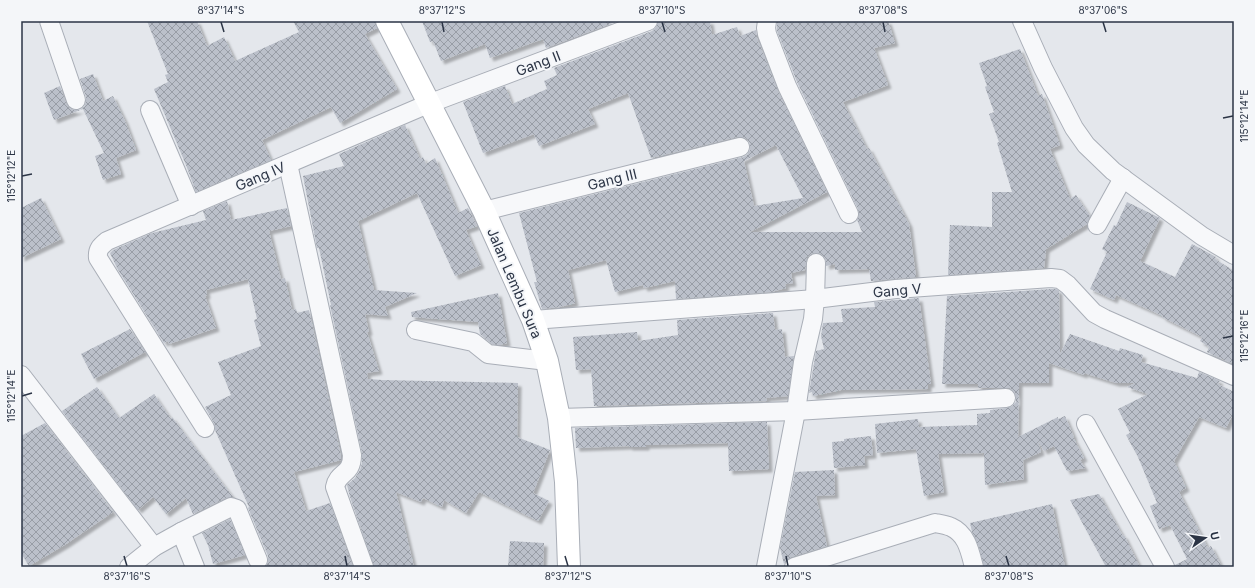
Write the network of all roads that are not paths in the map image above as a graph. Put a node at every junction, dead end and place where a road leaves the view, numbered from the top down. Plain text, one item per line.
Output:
1 (49, 21) edge
2 (386, 21) edge
3 (648, 21) edge
4 (767, 21) edge
5 (1022, 21) edge
6 (76, 100) dead end
7 (428, 104) junction
8 (150, 110) dead end
9 (740, 147) dead end
10 (288, 164) junction
11 (1123, 178) junction
12 (191, 206) junction
13 (484, 211) junction
14 (849, 214) dead end
15 (1097, 225) dead end
16 (1234, 255) edge
17 (816, 263) dead end
18 (815, 299) junction
19 (533, 320) junction
20 (416, 330) dead end
21 (547, 361) junction
22 (21, 375) edge
23 (1234, 376) edge
24 (1006, 398) dead end
25 (796, 411) junction
26 (559, 418) junction
27 (1086, 424) dead end
28 (205, 428) dead end
29 (181, 532) junction
30 (154, 547) junction
31 (258, 560) dead end
32 (129, 567) edge
33 (195, 567) edge
34 (364, 567) edge
35 (569, 567) edge
36 (766, 567) edge
37 (794, 567) edge
38 (974, 567) edge
39 (1165, 567) edge

1 - 6 street
2 - 7 street, Jalan Lembu Sura
3 - 7 street, Gang II
4 - 14 street
5 - 11 street
7 - 10 street, Gang IV
7 - 13 street, Jalan Lembu Sura
8 - 12 street
9 - 13 street, Gang III
10 - 12 street, Gang IV
10 - 34 street
11 - 15 street
11 - 16 street
12 - 28 street, Gang IV
13 - 19 street, Jalan Lembu Sura
17 - 18 street
18 - 19 street, Gang V
18 - 23 street, Gang V
18 - 25 street
19 - 21 street, Jalan Lembu Sura
20 - 21 street
21 - 26 street, Jalan Lembu Sura
22 - 30 street
24 - 25 street
25 - 26 street
25 - 36 street
26 - 35 street, Jalan Lembu Sura
27 - 39 street
29 - 30 street
29 - 31 street
29 - 33 street
30 - 32 street
37 - 38 street

